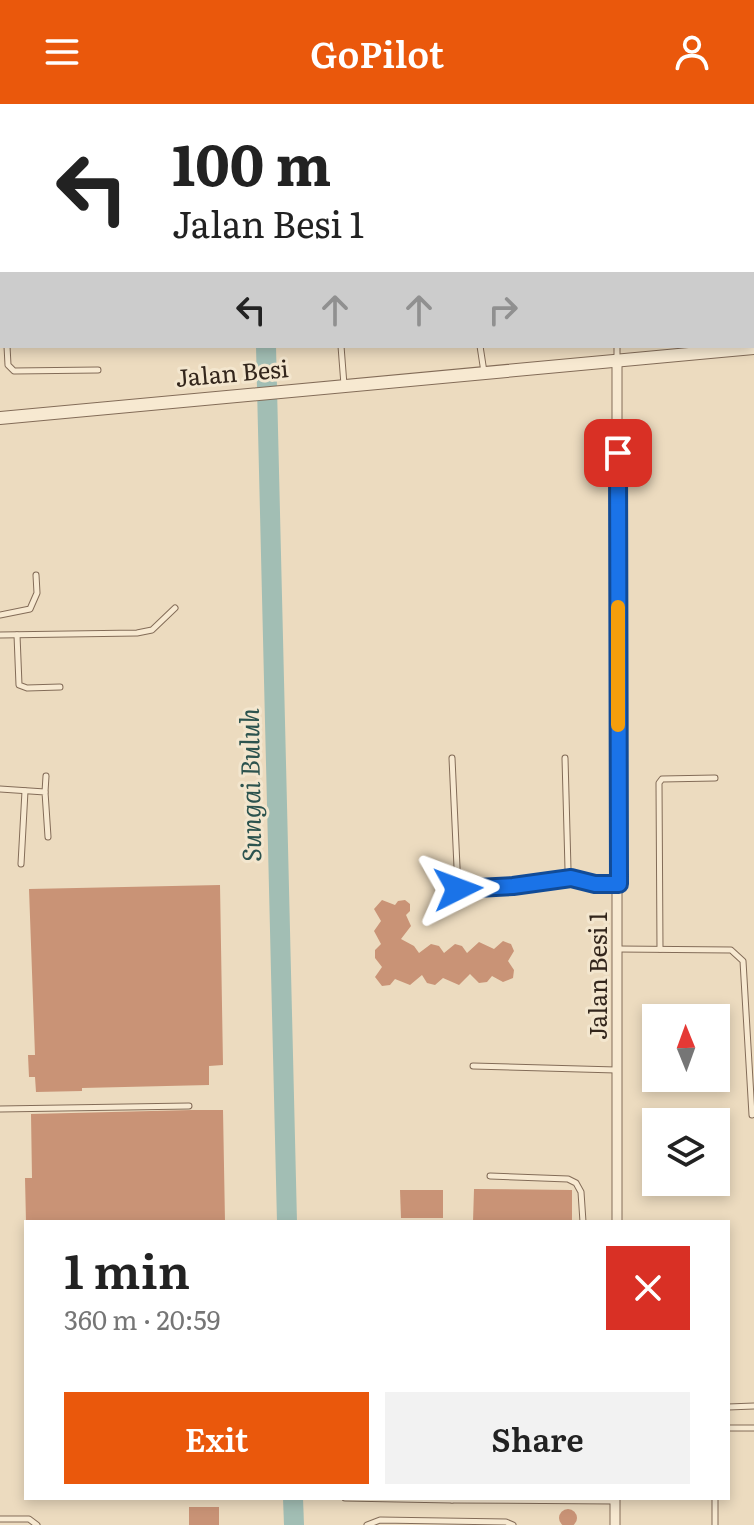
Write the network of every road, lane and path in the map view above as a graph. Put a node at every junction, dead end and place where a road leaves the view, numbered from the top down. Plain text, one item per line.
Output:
1 (7, 348) edge
2 (341, 348) edge
3 (480, 348) edge
4 (617, 348) edge
5 (754, 348) edge
6 (684, 350) edge
7 (617, 361) junction
8 (98, 370) dead end
9 (484, 373) junction
10 (344, 386) junction
11 (0, 418) edge
12 (36, 575) dead end
13 (175, 608) dead end
14 (0, 615) edge
15 (0, 635) edge
16 (17, 635) junction
17 (60, 687) dead end
18 (452, 758) dead end
19 (565, 758) dead end
20 (46, 776) dead end
21 (715, 778) dead end
22 (0, 789) edge
23 (25, 791) junction
24 (45, 792) junction
25 (48, 837) dead end
26 (21, 864) dead end
27 (571, 878) junction
28 (619, 884) junction
29 (619, 949) junction
30 (660, 949) junction
31 (473, 1066) dead end
32 (618, 1070) junction
33 (189, 1106) dead end
34 (0, 1109) edge
35 (752, 1115) dead end
36 (490, 1176) dead end
37 (583, 1220) edge
38 (617, 1220) edge
39 (754, 1406) edge
40 (730, 1407) edge
41 (730, 1428) edge
42 (754, 1428) edge
43 (588, 1500) edge
44 (615, 1500) edge
45 (715, 1500) edge
46 (0, 1519) edge
47 (37, 1525) edge
48 (367, 1525) edge
49 (513, 1525) edge
50 (615, 1525) edge
51 (715, 1525) edge

1 - 8 lane
2 - 10 lane
3 - 9 lane
4 - 7 lane, Jalan Besi 1
5 - 6 street, Jalan Besi
6 - 7 street, Jalan Besi
7 - 9 street, Jalan Besi
7 - 28 street, Jalan Besi 1
9 - 10 street, Jalan Besi
10 - 11 street, Jalan Besi
12 - 14 lane
13 - 16 lane
15 - 16 lane
16 - 17 lane
18 - 27 lane
19 - 27 lane
20 - 24 lane
21 - 30 lane
22 - 23 lane
23 - 24 lane
23 - 26 lane
24 - 25 lane
27 - 28 lane
28 - 29 street, Jalan Besi 1
29 - 30 lane
29 - 32 street, Jalan Besi 1
30 - 35 lane
31 - 32 lane
32 - 38 street, Jalan Besi 1
33 - 34 lane
36 - 37 lane
39 - 40 lane
41 - 42 lane
43 - 44 lane
44 - 50 street
45 - 51 lane
46 - 47 lane
48 - 49 lane

